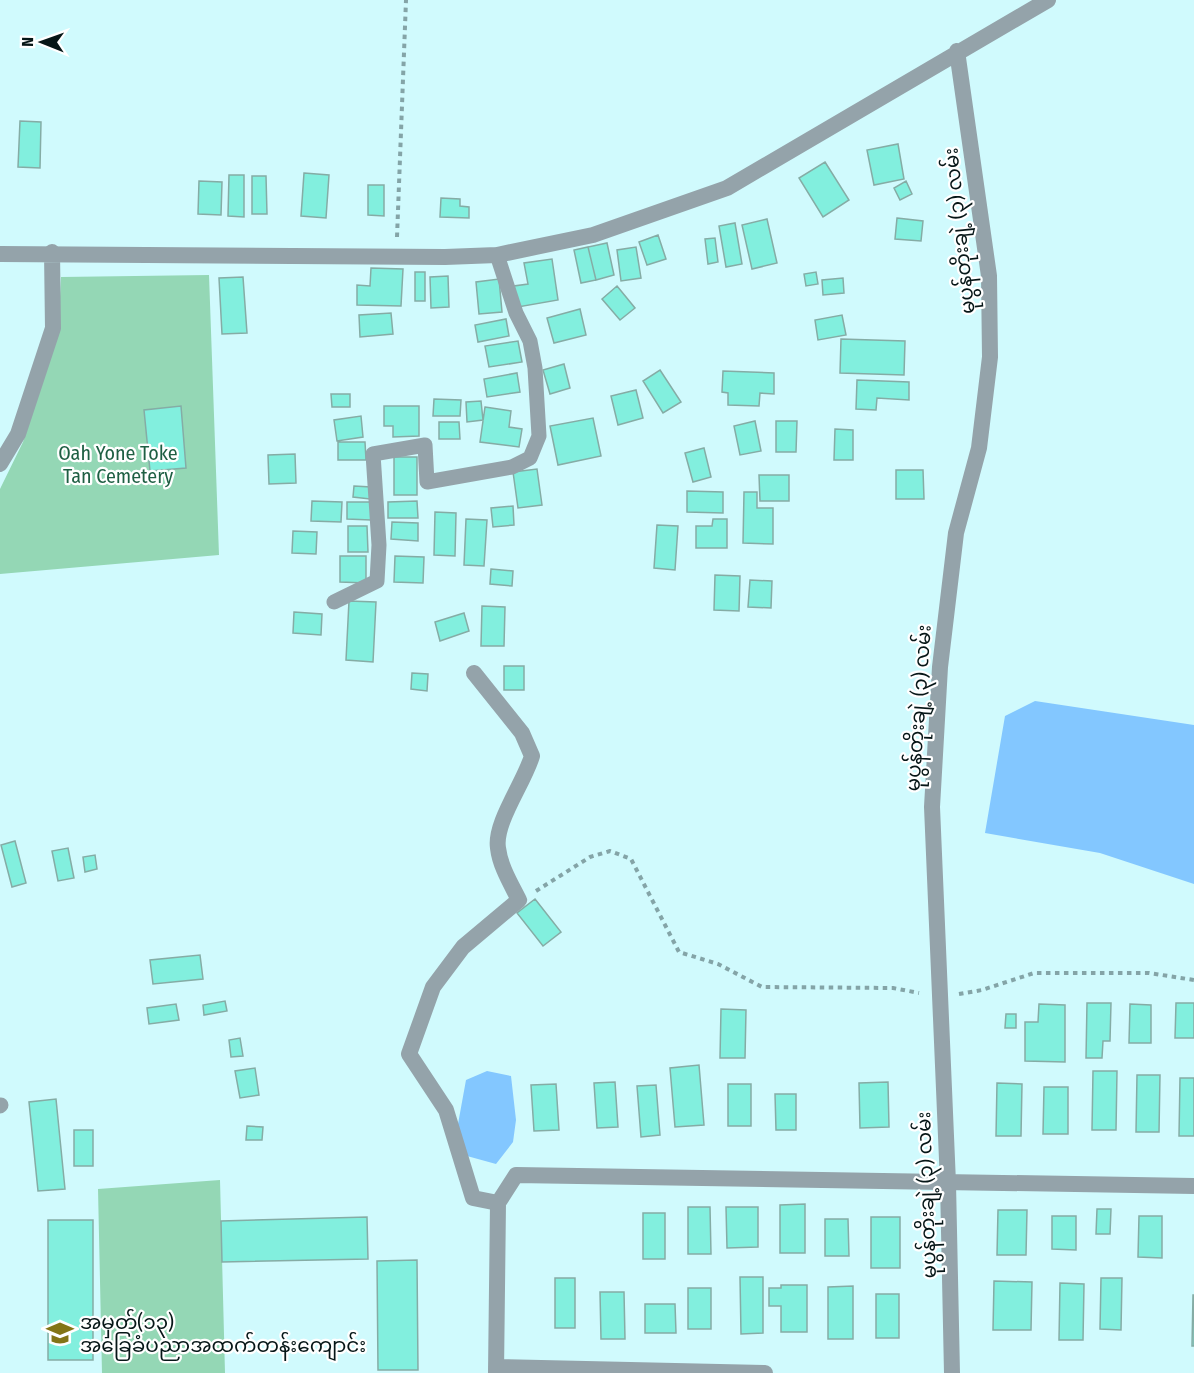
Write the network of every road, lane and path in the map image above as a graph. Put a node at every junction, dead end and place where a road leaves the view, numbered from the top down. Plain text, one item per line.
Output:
1 (406, 0) edge
2 (1048, 0) edge
3 (957, 51) junction
4 (52, 252) junction
5 (0, 254) edge
6 (396, 255) junction
7 (496, 255) junction
8 (0, 464) edge
9 (334, 602) dead end
10 (474, 673) dead end
11 (519, 900) junction
12 (1194, 980) edge
13 (940, 997) junction
14 (948, 1183) junction
15 (1194, 1186) edge
16 (498, 1203) junction
17 (496, 1370) edge
18 (765, 1373) edge
19 (952, 1373) edge

1 - 6 path
2 - 3 street
3 - 7 street
3 - 13 street, မုပွန်တိုးချဲ့ (၃) လမ်း
4 - 5 street
4 - 6 street
4 - 8 street
6 - 7 street
7 - 9 lane
10 - 11 street
11 - 13 path
11 - 16 street
12 - 13 path
13 - 14 street, မုပွန်တိုးချဲ့ (၃) လမ်း
14 - 15 street
14 - 16 street
14 - 19 street, မုပွန်တိုးချဲ့ (၃) လမ်း
16 - 17 street
17 - 18 street

